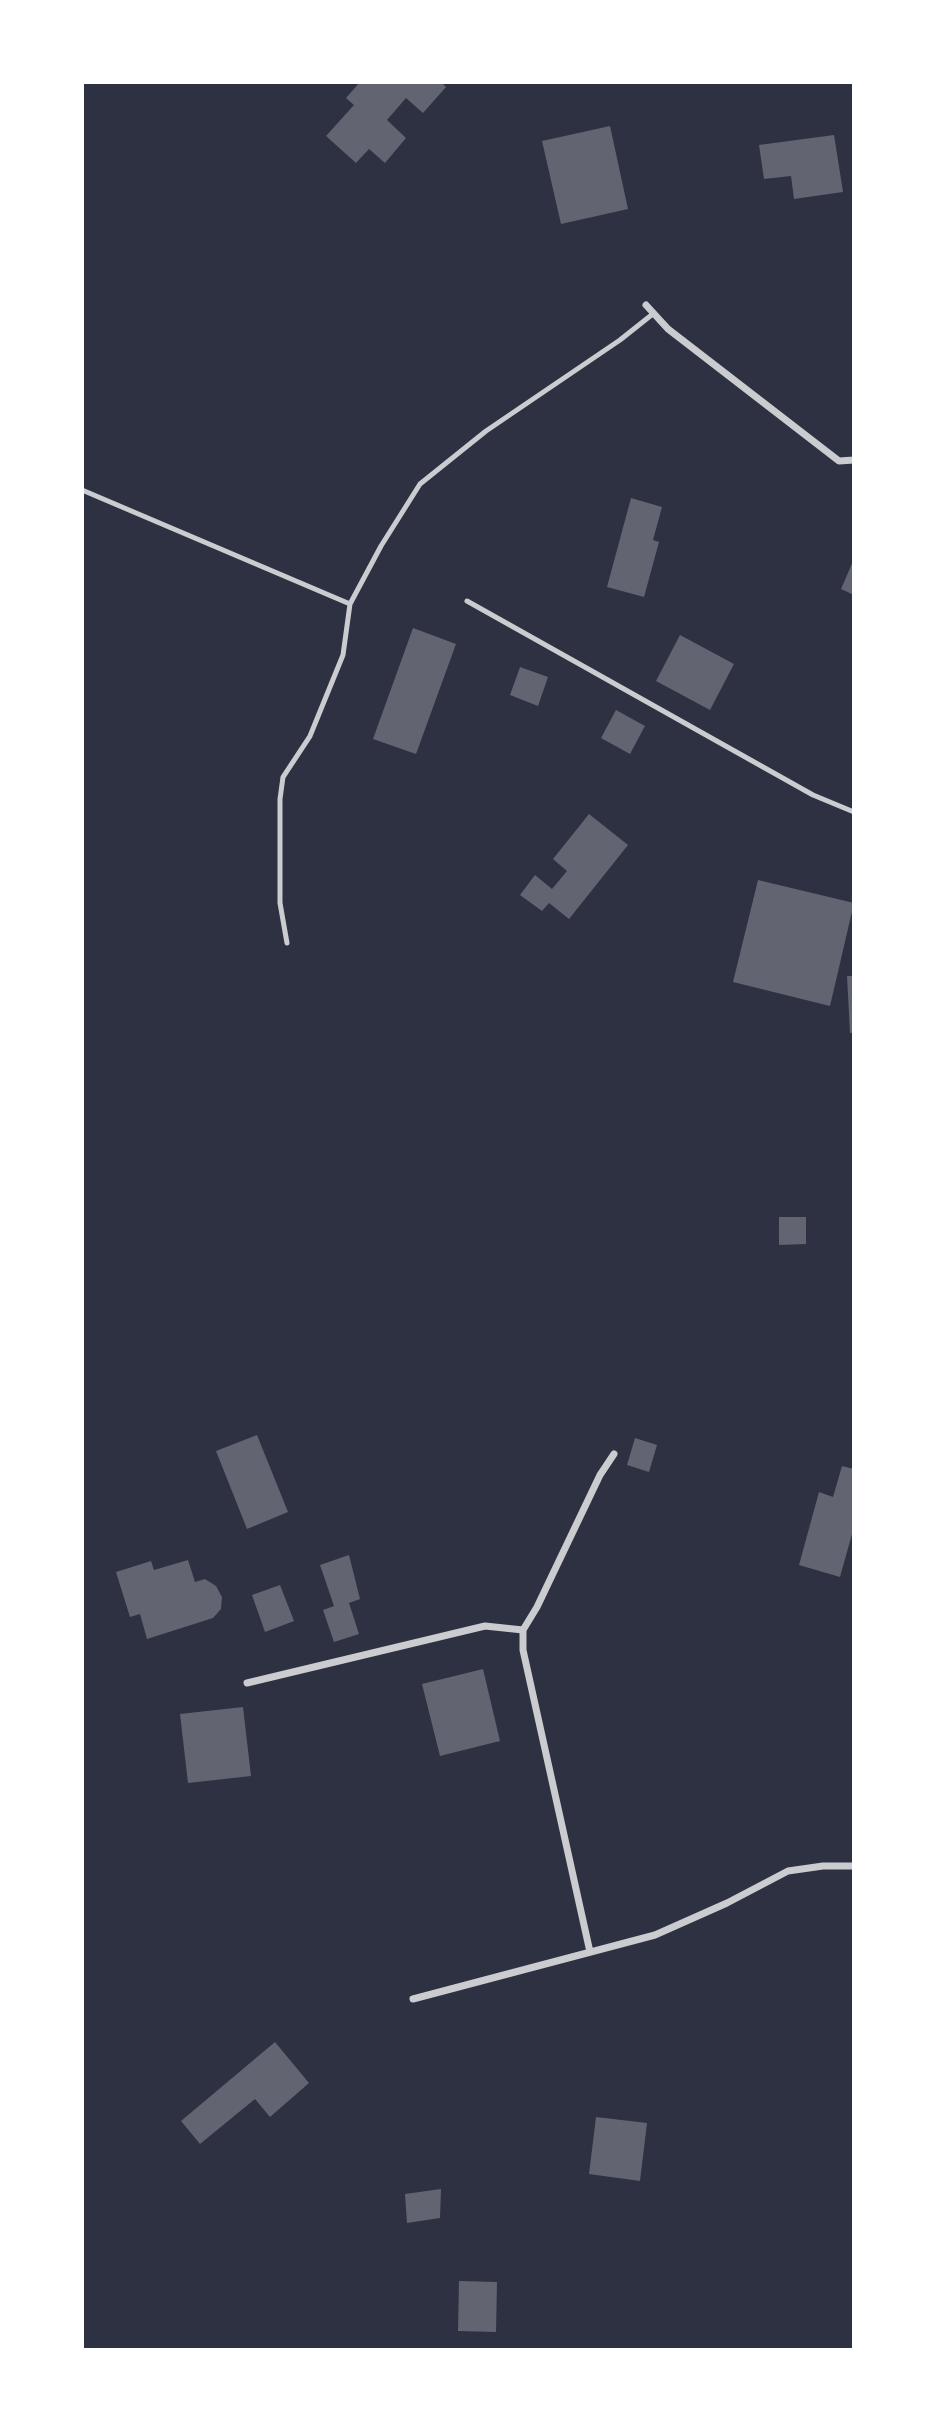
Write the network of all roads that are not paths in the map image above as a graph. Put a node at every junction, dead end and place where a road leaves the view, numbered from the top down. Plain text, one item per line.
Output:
1 (646, 305) dead end
2 (654, 313) junction
3 (854, 460) edge
4 (82, 490) edge
5 (467, 601) dead end
6 (350, 604) junction
7 (854, 812) edge
8 (286, 943) dead end
9 (614, 1454) dead end
10 (523, 1630) junction
11 (247, 1683) dead end
12 (854, 1866) edge
13 (590, 1952) junction
14 (413, 2000) dead end

1 - 2 street
2 - 3 street
2 - 6 lane
4 - 6 lane
5 - 7 lane
6 - 8 lane
9 - 10 street
10 - 11 street
10 - 13 street
12 - 13 street
13 - 14 street

